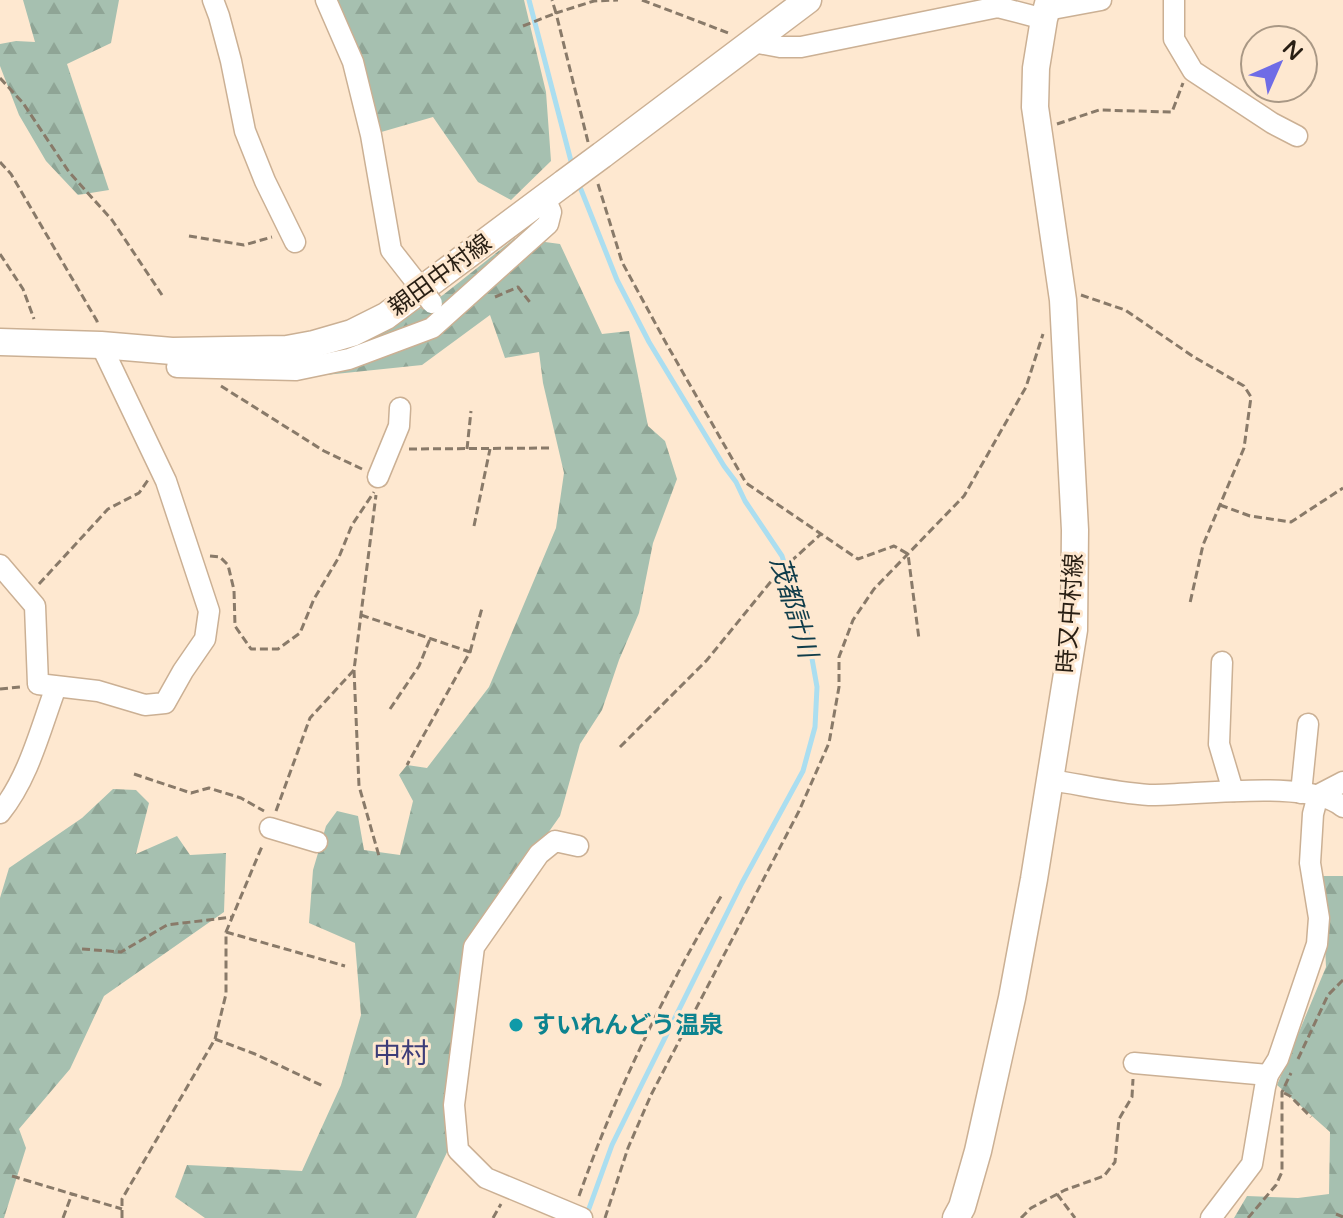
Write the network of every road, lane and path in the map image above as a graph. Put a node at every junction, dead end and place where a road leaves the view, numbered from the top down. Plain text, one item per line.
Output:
1 (213, 0) edge
2 (326, 0) edge
3 (552, 0) edge
4 (618, 0) edge
5 (642, 0) edge
6 (808, 0) edge
7 (1101, 0) edge
8 (1174, 0) edge
9 (1047, 10) edge
10 (556, 13) junction
11 (523, 26) dead end
12 (753, 42) junction
13 (1189, 65) junction
14 (0, 78) edge
15 (1038, 130) junction
16 (1297, 136) dead end
17 (596, 160) junction
18 (0, 162) edge
19 (554, 191) junction
20 (285, 222) junction
21 (189, 236) dead end
22 (295, 242) dead end
23 (0, 254) edge
24 (1062, 294) junction
25 (162, 295) dead end
26 (493, 297) dead end
27 (532, 305) dead end
28 (438, 311) junction
29 (34, 319) dead end
30 (1049, 323) dead end
31 (0, 342) edge
32 (101, 345) junction
33 (177, 367) dead end
34 (218, 384) dead end
35 (400, 408) dead end
36 (471, 411) dead end
37 (553, 448) dead end
38 (389, 449) junction
39 (467, 449) junction
40 (490, 449) junction
41 (378, 477) joint
42 (149, 479) dead end
43 (1343, 488) edge
44 (1220, 505) junction
45 (474, 526) dead end
46 (821, 534) junction
47 (908, 554) junction
48 (191, 556) junction
49 (0, 565) edge
50 (28, 596) junction
51 (1190, 603) dead end
52 (482, 608) dead end
53 (361, 615) junction
54 (430, 639) junction
55 (919, 639) dead end
56 (470, 652) junction
57 (1222, 662) dead end
58 (354, 670) junction
59 (47, 686) junction
60 (0, 689) edge
61 (390, 709) dead end
62 (1308, 724) dead end
63 (620, 747) dead end
64 (407, 765) dead end
65 (134, 774) dead end
66 (1051, 780) junction
67 (1343, 782) edge
68 (1233, 791) junction
69 (1310, 794) junction
70 (1343, 807) edge
71 (0, 813) edge
72 (272, 822) junction
73 (317, 842) dead end
74 (578, 846) dead end
75 (379, 856) dead end
76 (723, 893) dead end
77 (232, 917) junction
78 (226, 932) junction
79 (82, 949) dead end
80 (345, 966) dead end
81 (1343, 980) edge
82 (215, 1039) junction
83 (1134, 1063) joint
84 (1272, 1084) junction
85 (323, 1086) dead end
86 (1311, 1117) dead end
87 (12, 1176) dead end
88 (72, 1194) junction
89 (1057, 1194) junction
90 (122, 1209) junction
91 (1336, 1214) dead end
92 (577, 1216) edge
93 (1343, 1217) edge
94 (63, 1218) edge
95 (122, 1218) edge
96 (605, 1218) edge
97 (956, 1218) edge
98 (1021, 1218) edge
99 (1075, 1218) edge
100 (1211, 1218) edge
101 (1248, 1218) edge

1 - 20 street
2 - 28 street, bridge
3 - 10 path
4 - 10 path
5 - 12 path
6 - 12 main road, 親田中村線
7 - 9 street
8 - 13 street
9 - 12 street
9 - 15 main road, 時又中村線
10 - 11 path
10 - 17 path
12 - 17 main road, 親田中村線
13 - 15 path
13 - 16 street
14 - 25 path
15 - 24 main road, 時又中村線
17 - 19 main road, 親田中村線, bridge
17 - 46 path
18 - 32 path
19 - 28 street
19 - 32 main road, 親田中村線
20 - 21 path
20 - 22 street
23 - 29 path
24 - 44 path
24 - 66 main road, 時又中村線
26 - 27 path
28 - 33 street
30 - 47 path
31 - 32 main road, 親田中村線
32 - 48 street
34 - 41 path
35 - 38 street
36 - 39 path
37 - 40 path
38 - 39 path
38 - 41 street
39 - 40 path
40 - 45 path
42 - 50 path
43 - 44 path
44 - 51 path
46 - 47 path
46 - 63 path
47 - 55 path
47 - 96 path
48 - 53 path
48 - 59 street
49 - 50 street
50 - 59 street
52 - 56 path
53 - 54 path
53 - 58 path
54 - 56 path
54 - 61 path
56 - 64 path
57 - 68 street
58 - 72 path
58 - 75 path
59 - 60 path
59 - 71 street
62 - 69 street
65 - 72 path
66 - 68 street
66 - 97 main road, 時又中村線
67 - 69 street
68 - 69 street
69 - 70 street
69 - 84 street
72 - 73 street
72 - 77 path
74 - 92 street
76 - 92 path
77 - 78 path
77 - 79 path
78 - 80 path
78 - 82 path
81 - 84 path
82 - 85 path
82 - 90 path
83 - 84 street
83 - 89 path
84 - 86 path
84 - 100 street
84 - 101 path
87 - 88 path
88 - 90 path
88 - 94 path
89 - 98 path
89 - 99 path
90 - 95 path
91 - 93 path

